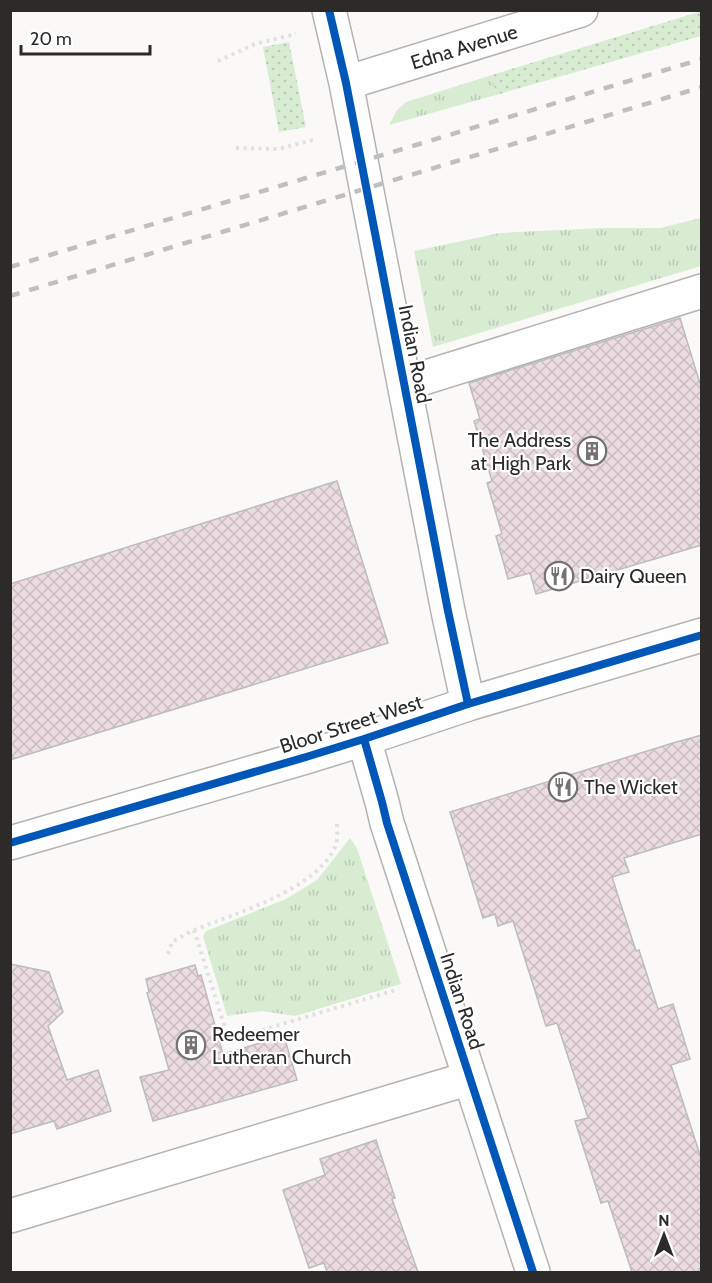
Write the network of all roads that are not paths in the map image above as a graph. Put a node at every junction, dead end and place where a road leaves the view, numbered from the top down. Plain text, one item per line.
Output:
1 (329, 10) edge
2 (581, 10) edge
3 (346, 83) junction
4 (702, 291) edge
5 (404, 384) junction
6 (702, 635) edge
7 (468, 704) junction
8 (364, 739) junction
9 (10, 843) edge
10 (470, 1078) junction
11 (10, 1216) edge
12 (533, 1272) edge

1 - 3 street, Indian Road
2 - 3 street, Edna Avenue
3 - 5 street, Indian Road
4 - 5 street
5 - 7 street, Indian Road
6 - 7 street, Bloor Street West
7 - 8 street, Bloor Street West
8 - 9 street, Bloor Street West
8 - 10 street, Indian Road
10 - 11 street
10 - 12 street, Indian Road

